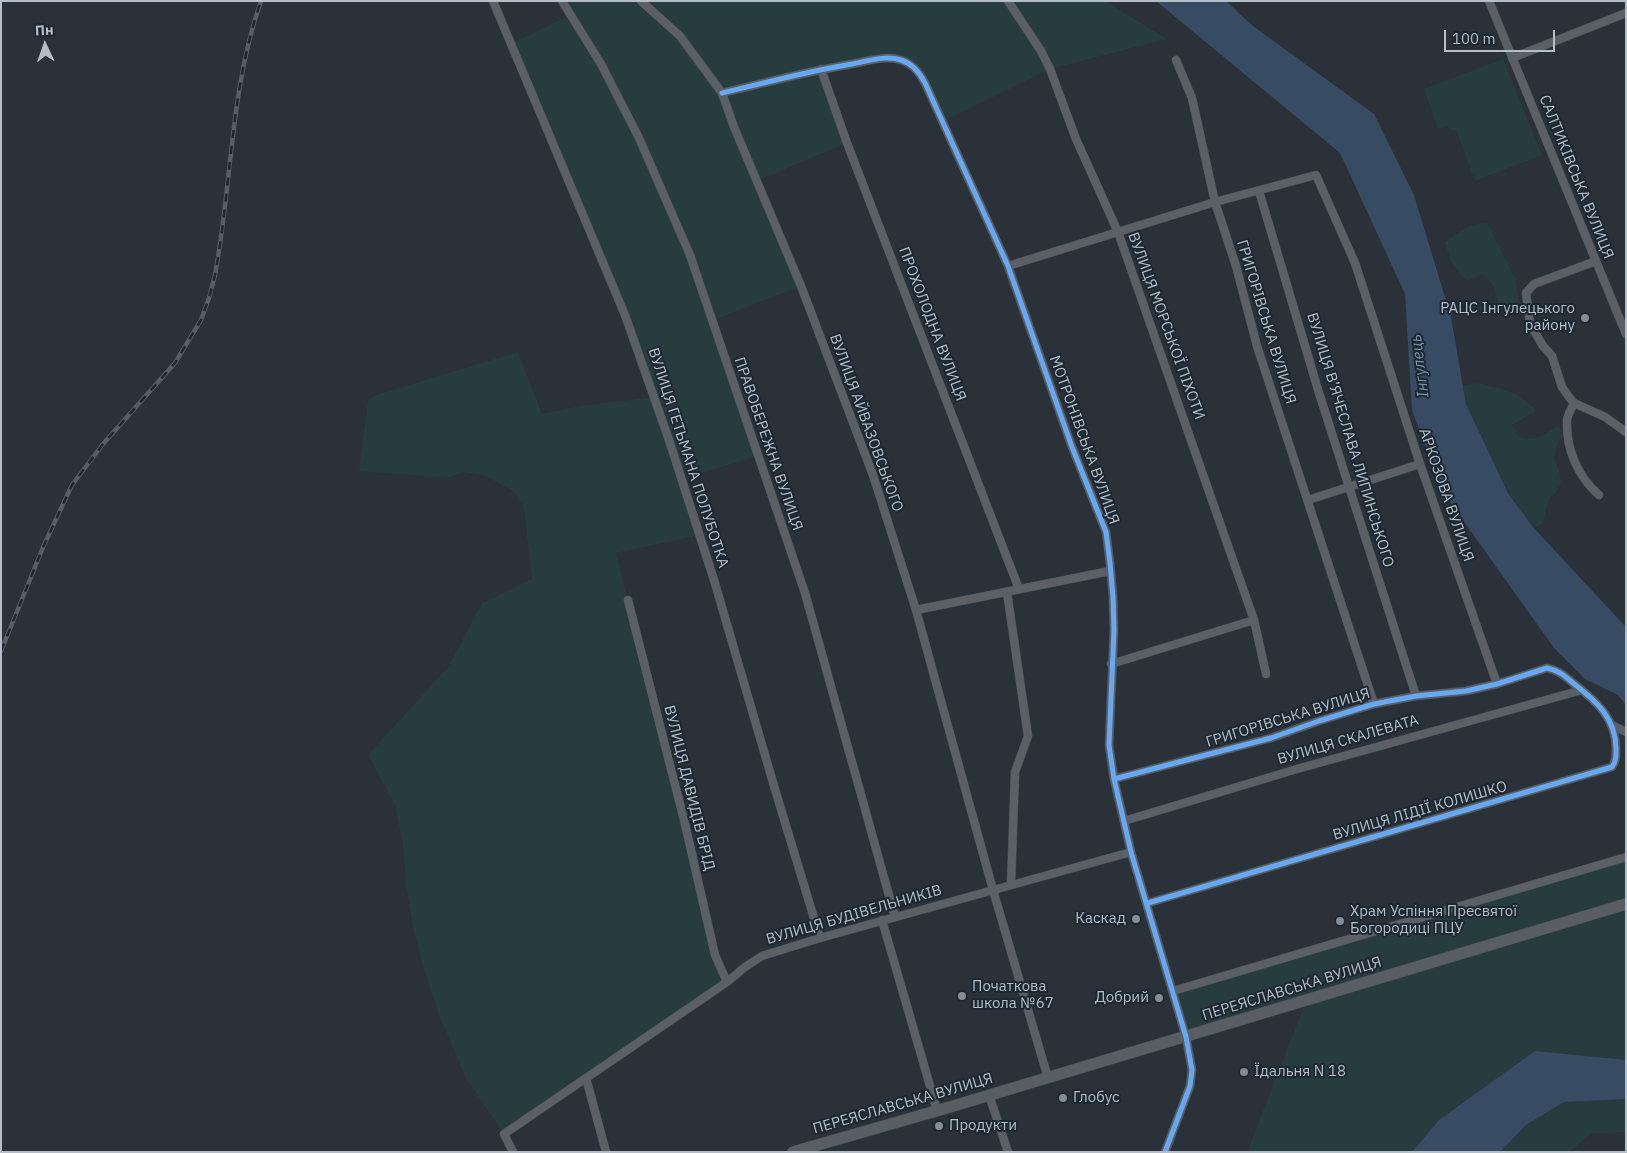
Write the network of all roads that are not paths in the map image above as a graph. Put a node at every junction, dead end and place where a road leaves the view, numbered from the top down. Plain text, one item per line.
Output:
1 (493, 1) edge
2 (562, 1) edge
3 (641, 1) edge
4 (1008, 1) edge
5 (1489, 1) edge
6 (1626, 13) edge
7 (1512, 58) junction
8 (1176, 60) dead end
9 (821, 69) junction
10 (722, 93) junction
11 (1259, 191) junction
12 (1215, 202) junction
13 (1118, 232) junction
14 (1596, 261) junction
15 (1008, 266) junction
16 (1626, 334) edge
17 (1574, 403) junction
18 (1626, 432) edge
19 (1420, 464) junction
20 (1350, 486) junction
21 (1599, 494) dead end
22 (1308, 500) junction
23 (1110, 571) junction
24 (1019, 589) junction
25 (1007, 592) junction
26 (628, 600) dead end
27 (916, 610) junction
28 (1254, 620) junction
29 (1111, 664) junction
30 (1266, 674) dead end
31 (1497, 684) junction
32 (1582, 690) junction
33 (1416, 696) junction
34 (1374, 704) junction
35 (1612, 725) junction
36 (1626, 732) edge
37 (1114, 779) junction
38 (1124, 821) junction
39 (1131, 852) junction
40 (1626, 857) edge
41 (1011, 885) junction
42 (993, 890) junction
43 (1148, 904) junction
44 (1626, 904) edge
45 (896, 917) junction
46 (882, 920) junction
47 (820, 938) junction
48 (728, 982) junction
49 (1173, 991) junction
50 (1186, 1037) junction
51 (586, 1078) junction
52 (1048, 1078) junction
53 (989, 1095) junction
54 (937, 1110) junction
55 (513, 1152) edge
56 (606, 1152) edge
57 (793, 1152) edge
58 (1008, 1152) edge
59 (1165, 1152) edge

1 - 47 street, ВУЛИЦЯ ГЕТЬМАНА ПОЛУБОТКА
2 - 45 street, ПРАВОБЕРЕЖНА ВУЛИЦЯ
3 - 10 street, ВУЛИЦЯ АЙВАЗОВСЬКОГО
4 - 13 street, ВУЛИЦЯ МОРСЬКОЇ ПІХОТИ
5 - 7 street, САЛТИКІВСЬКА ВУЛИЦЯ
6 - 7 street
7 - 14 street, САЛТИКІВСЬКА ВУЛИЦЯ
8 - 12 street, ГРИГОРІВСЬКА ВУЛИЦЯ
9 - 10 street, МОТРОНІВСЬКА ВУЛИЦЯ
9 - 15 street, МОТРОНІВСЬКА ВУЛИЦЯ
9 - 24 street, ПРОХОЛОДНА ВУЛИЦЯ
10 - 27 street, ВУЛИЦЯ АЙВАЗОВСЬКОГО
11 - 12 street
11 - 19 street, АРКОЗОВА ВУЛИЦЯ
11 - 20 street, ВУЛИЦЯ В’ЯЧЕСЛАВА ЛИПИНСЬКОГО
12 - 13 street
12 - 22 street, ГРИГОРІВСЬКА ВУЛИЦЯ
13 - 15 street
13 - 28 street, ВУЛИЦЯ МОРСЬКОЇ ПІХОТИ
14 - 16 street, САЛТИКІВСЬКА ВУЛИЦЯ
14 - 17 street
15 - 23 street, МОТРОНІВСЬКА ВУЛИЦЯ
17 - 18 street
17 - 21 street
19 - 20 street
19 - 31 street, АРКОЗОВА ВУЛИЦЯ
20 - 22 street
20 - 33 street, ВУЛИЦЯ В’ЯЧЕСЛАВА ЛИПИНСЬКОГО
22 - 34 street, ГРИГОРІВСЬКА ВУЛИЦЯ
23 - 24 street
23 - 29 street, МОТРОНІВСЬКА ВУЛИЦЯ
24 - 25 street
25 - 27 street
25 - 41 street
26 - 48 street, ВУЛИЦЯ ДАВИДІВ БРІД
27 - 42 street, ВУЛИЦЯ АЙВАЗОВСЬКОГО
28 - 29 street
28 - 30 street, ВУЛИЦЯ МОРСЬКОЇ ПІХОТИ
29 - 37 street, МОТРОНІВСЬКА ВУЛИЦЯ
31 - 32 street, ГРИГОРІВСЬКА ВУЛИЦЯ
31 - 33 street, ГРИГОРІВСЬКА ВУЛИЦЯ
32 - 35 street, ВУЛИЦЯ ЛІДІЇ КОЛИШКО
32 - 38 street, ВУЛИЦЯ СКАЛЕВАТА
33 - 34 street, ГРИГОРІВСЬКА ВУЛИЦЯ
34 - 37 street, ГРИГОРІВСЬКА ВУЛИЦЯ
35 - 36 street
35 - 43 street, ВУЛИЦЯ ЛІДІЇ КОЛИШКО
37 - 38 street, МОТРОНІВСЬКА ВУЛИЦЯ
38 - 39 street, МОТРОНІВСЬКА ВУЛИЦЯ
39 - 41 street, ВУЛИЦЯ БУДІВЕЛЬНИКІВ
39 - 43 street, МОТРОНІВСЬКА ВУЛИЦЯ
40 - 49 street
41 - 42 street, ВУЛИЦЯ БУДІВЕЛЬНИКІВ
42 - 45 street, ВУЛИЦЯ БУДІВЕЛЬНИКІВ
42 - 52 street, ВУЛИЦЯ АЙВАЗОВСЬКОГО
43 - 49 street, МОТРОНІВСЬКА ВУЛИЦЯ
44 - 50 street, ПЕРЕЯСЛАВСЬКА ВУЛИЦЯ
45 - 46 street, ВУЛИЦЯ БУДІВЕЛЬНИКІВ
46 - 47 street, ВУЛИЦЯ БУДІВЕЛЬНИКІВ
46 - 54 street
47 - 48 street, ВУЛИЦЯ БУДІВЕЛЬНИКІВ
48 - 51 street, ВУЛИЦЯ БУДІВЕЛЬНИКІВ
49 - 50 street, МОТРОНІВСЬКА ВУЛИЦЯ
50 - 52 street, ПЕРЕЯСЛАВСЬКА ВУЛИЦЯ
50 - 59 street, МОТРОНІВСЬКА ВУЛИЦЯ
51 - 55 street, ВУЛИЦЯ БУДІВЕЛЬНИКІВ
51 - 56 street
52 - 53 street, ПЕРЕЯСЛАВСЬКА ВУЛИЦЯ
53 - 54 street, ПЕРЕЯСЛАВСЬКА ВУЛИЦЯ
53 - 58 street
54 - 57 street, ПЕРЕЯСЛАВСЬКА ВУЛИЦЯ

